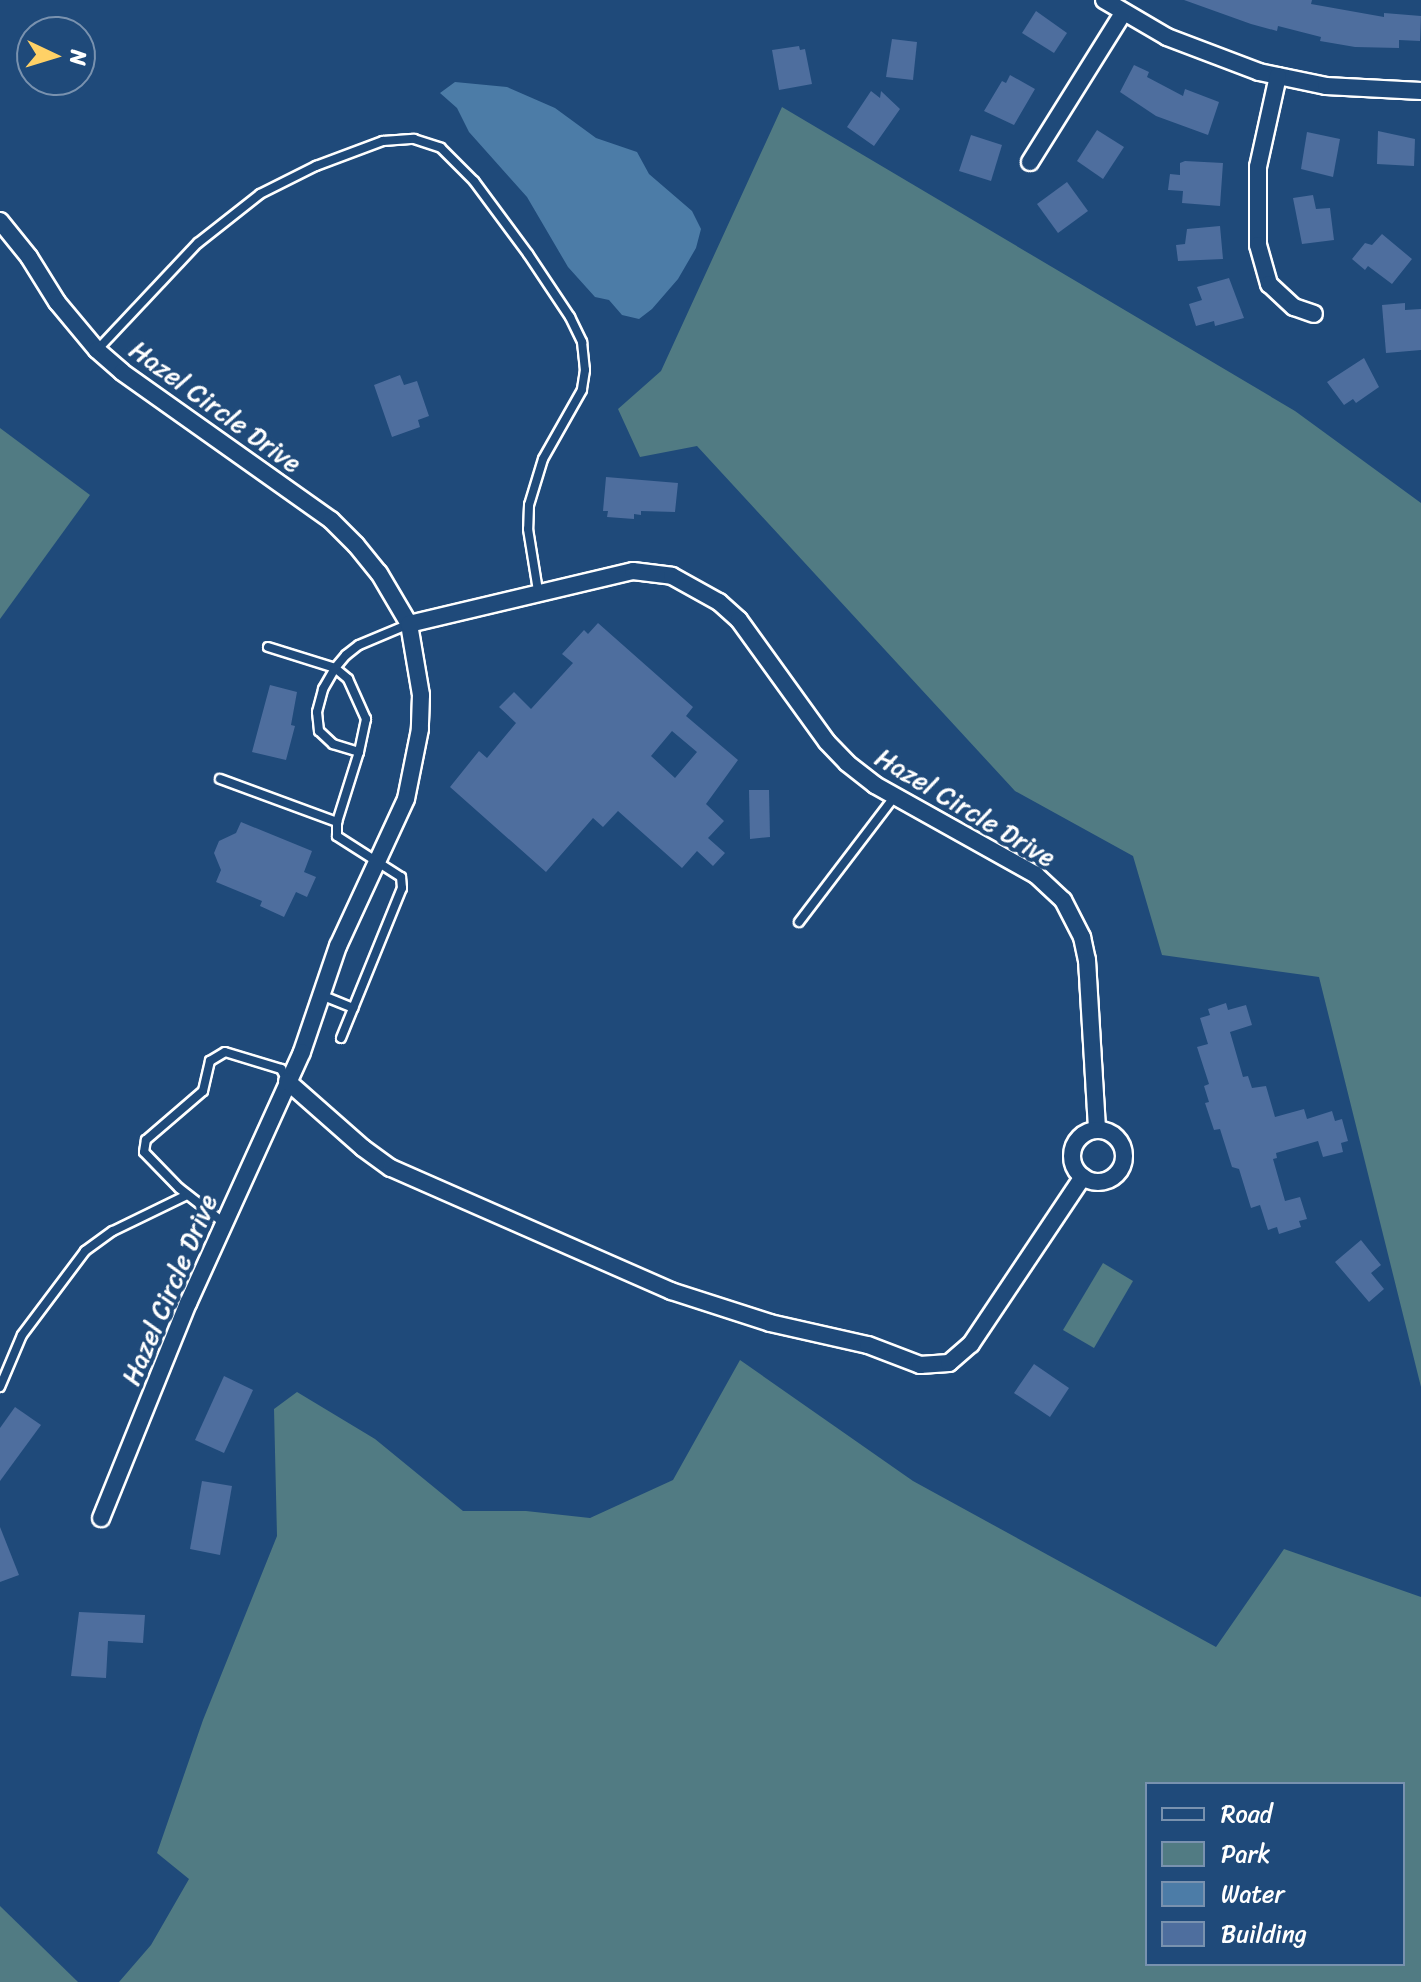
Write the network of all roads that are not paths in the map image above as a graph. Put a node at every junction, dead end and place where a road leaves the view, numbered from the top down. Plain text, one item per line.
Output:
1 (1104, 0) edge
2 (1123, 13) junction
3 (1278, 76) junction
4 (1421, 91) edge
5 (1030, 162) dead end
6 (0, 221) edge
7 (1314, 314) dead end
8 (97, 350) junction
9 (538, 591) junction
10 (409, 624) junction
11 (268, 647) dead end
12 (335, 668) junction
13 (359, 752) junction
14 (220, 779) dead end
15 (895, 796) junction
16 (337, 822) junction
17 (377, 862) junction
18 (799, 922) dead end
19 (321, 994) junction
20 (354, 1008) junction
21 (341, 1038) dead end
22 (287, 1081) junction
23 (1097, 1130) junction
24 (1083, 1177) junction
25 (187, 1195) junction
26 (224, 1223) junction
27 (0, 1387) edge
28 (101, 1518) dead end

1 - 2 street
2 - 3 street
2 - 5 street
3 - 4 street
3 - 7 street
6 - 8 street, Hazel Circle Drive
8 - 9 lane
8 - 10 street, Hazel Circle Drive
9 - 10 street, Hazel Circle Drive
9 - 15 street, Hazel Circle Drive
10 - 12 lane
10 - 17 street, Hazel Circle Drive
11 - 12 lane
12 - 13 lane
12 - 13 lane
13 - 16 lane
14 - 16 lane
15 - 18 lane
15 - 23 street, Hazel Circle Drive
16 - 17 lane
17 - 19 street, Hazel Circle Drive
17 - 20 lane
19 - 20 lane
19 - 22 street, Hazel Circle Drive
20 - 21 lane
22 - 24 street
22 - 25 lane
22 - 26 street, Hazel Circle Drive
23 - 24 street
23 - 24 street
25 - 26 lane
25 - 27 lane
26 - 28 street, Hazel Circle Drive

